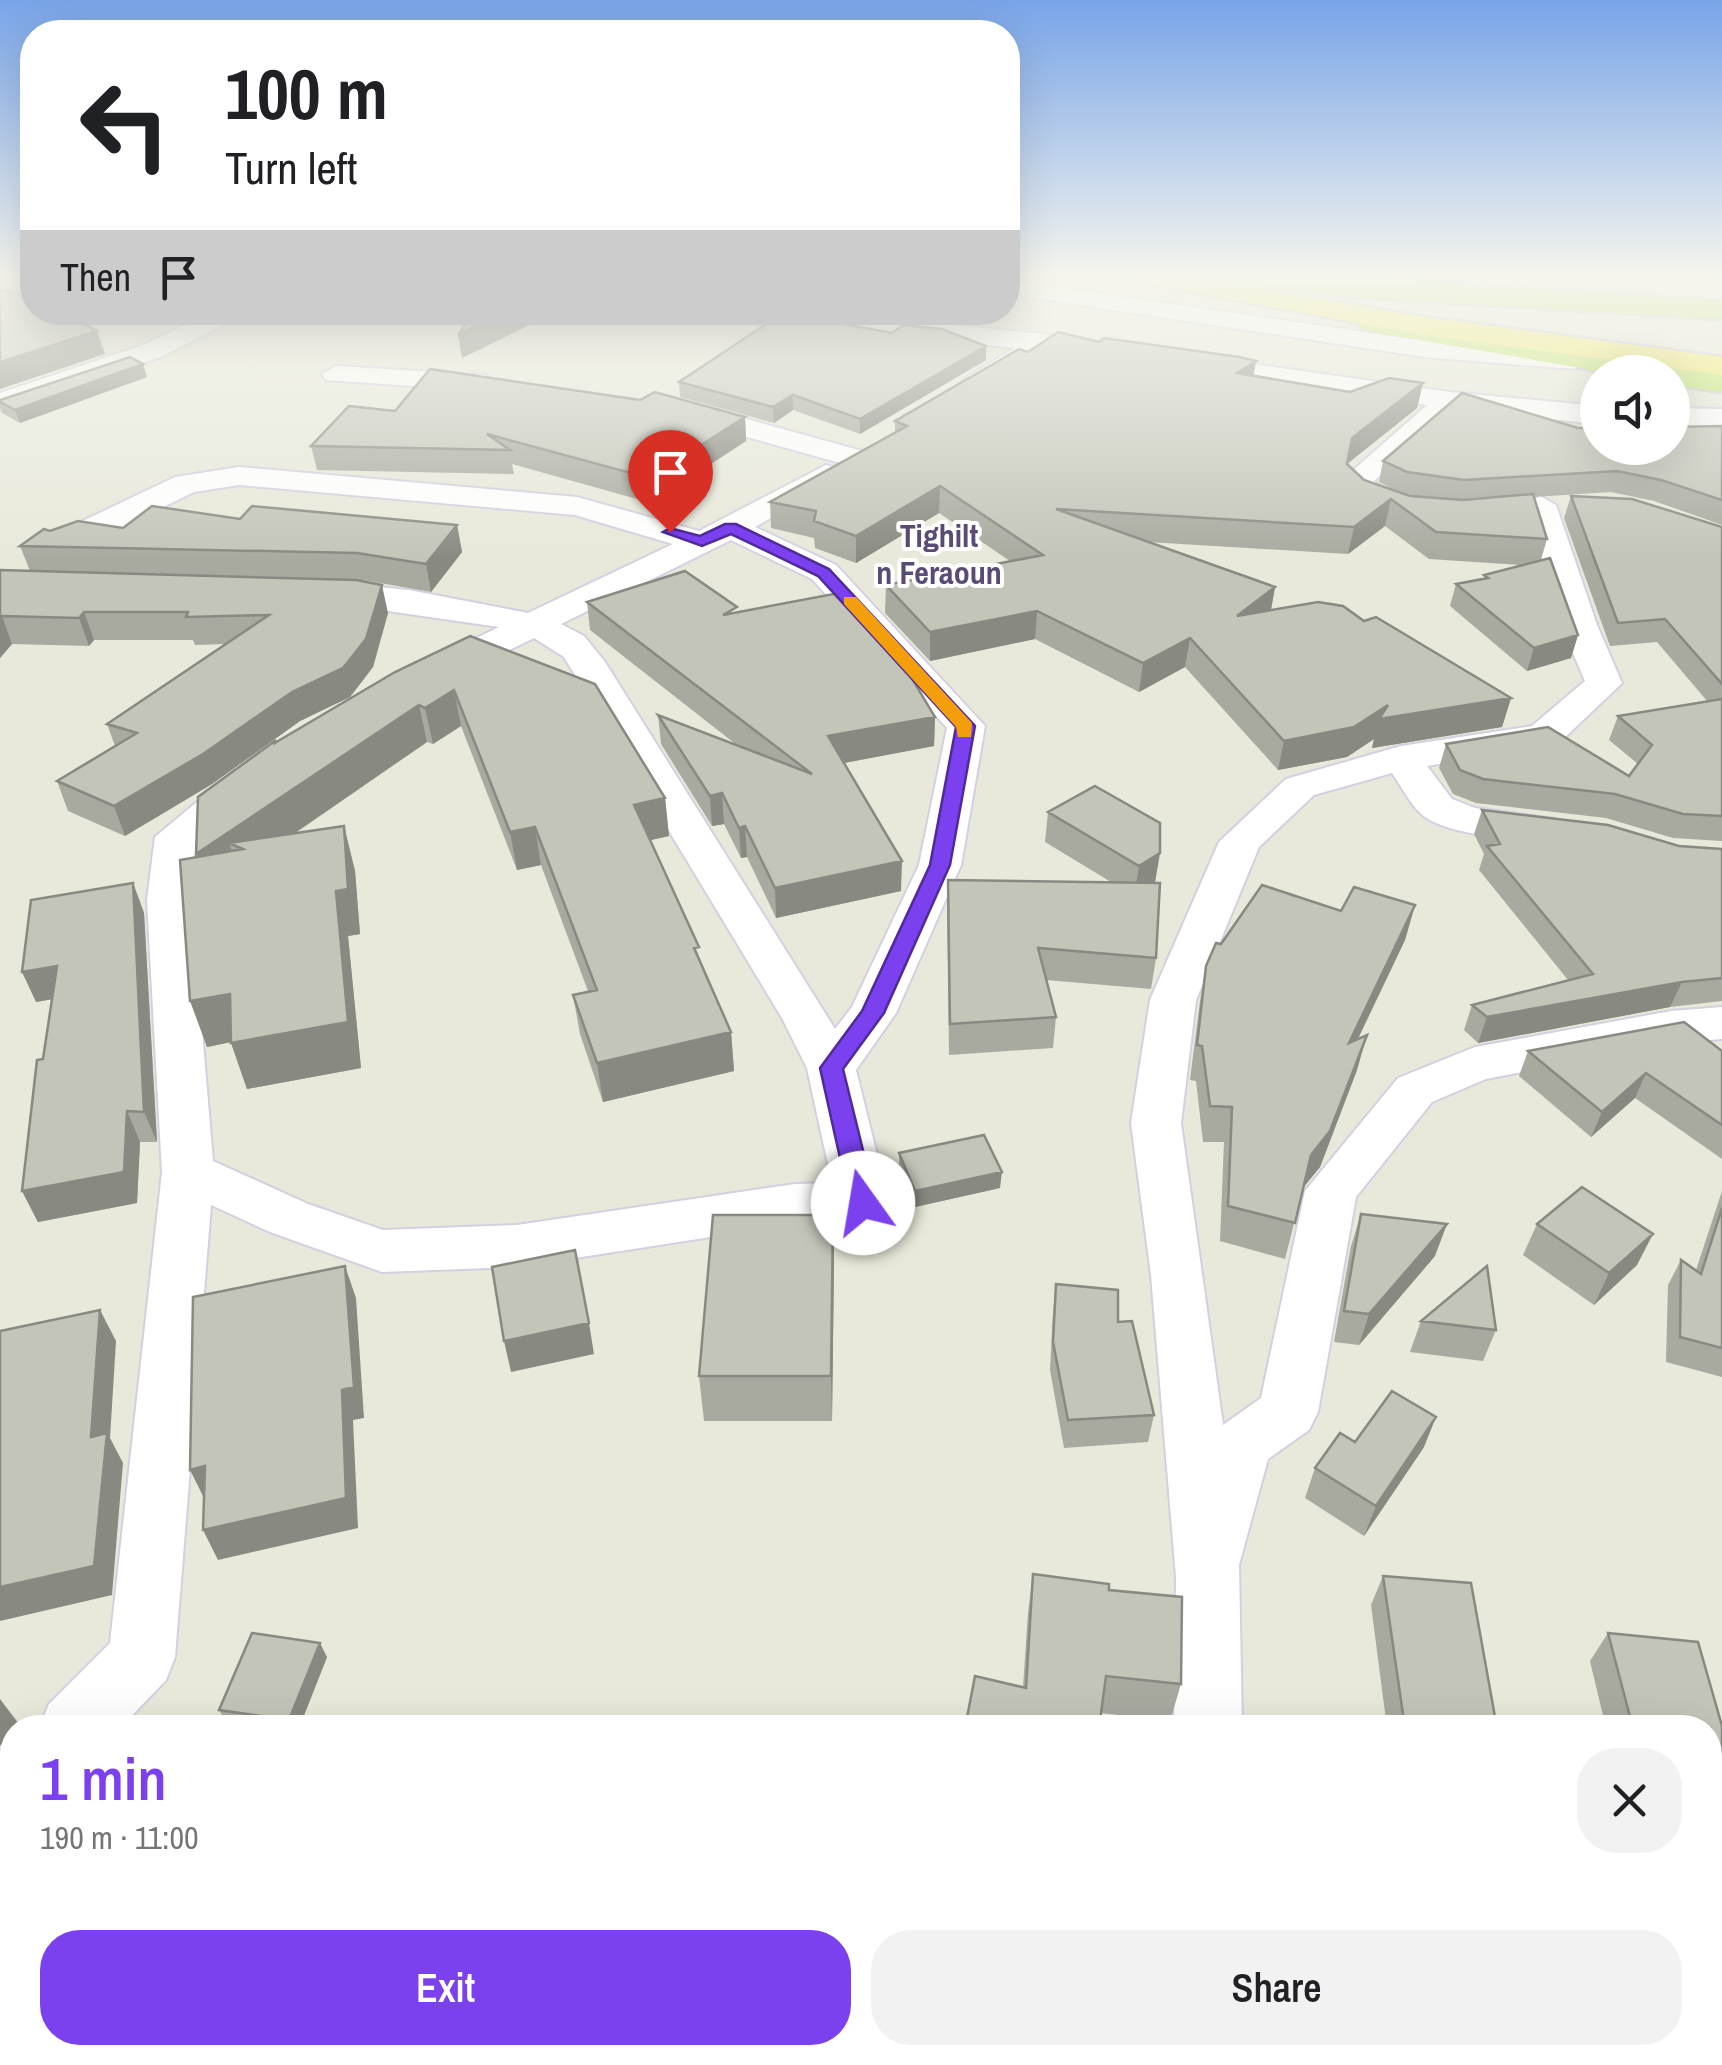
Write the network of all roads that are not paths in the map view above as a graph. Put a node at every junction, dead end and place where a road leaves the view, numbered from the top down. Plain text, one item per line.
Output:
1 (97, 369) edge
2 (1014, 369) edge
3 (1237, 369) edge
4 (336, 374) dead end
5 (1690, 378) edge
6 (1722, 382) edge
7 (520, 385) edge
8 (1450, 400) junction
9 (0, 402) edge
10 (660, 404) edge
11 (934, 410) edge
12 (1580, 413) edge
13 (1690, 417) edge
14 (1722, 418) edge
15 (1539, 506) edge
16 (1440, 512) edge
17 (716, 535) junction
18 (60, 546) edge
19 (287, 590) edge
20 (528, 626) junction
21 (404, 688) edge
22 (286, 752) edge
23 (1401, 758) junction
24 (1574, 832) edge
25 (1722, 1024) edge
26 (831, 1068) junction
27 (188, 1172) junction
28 (1208, 1577) junction
29 (86, 1715) edge
30 (1208, 1715) edge

1 - 9 street
2 - 11 street
3 - 8 street
4 - 7 street
5 - 6 main road
8 - 12 street
8 - 16 street
10 - 17 street
13 - 14 street
15 - 23 street
17 - 18 street
17 - 20 street
17 - 26 street
19 - 20 street
20 - 21 street
20 - 26 street
22 - 27 street
23 - 24 street
23 - 28 street
25 - 28 street
26 - 27 street
27 - 29 street
28 - 30 street

